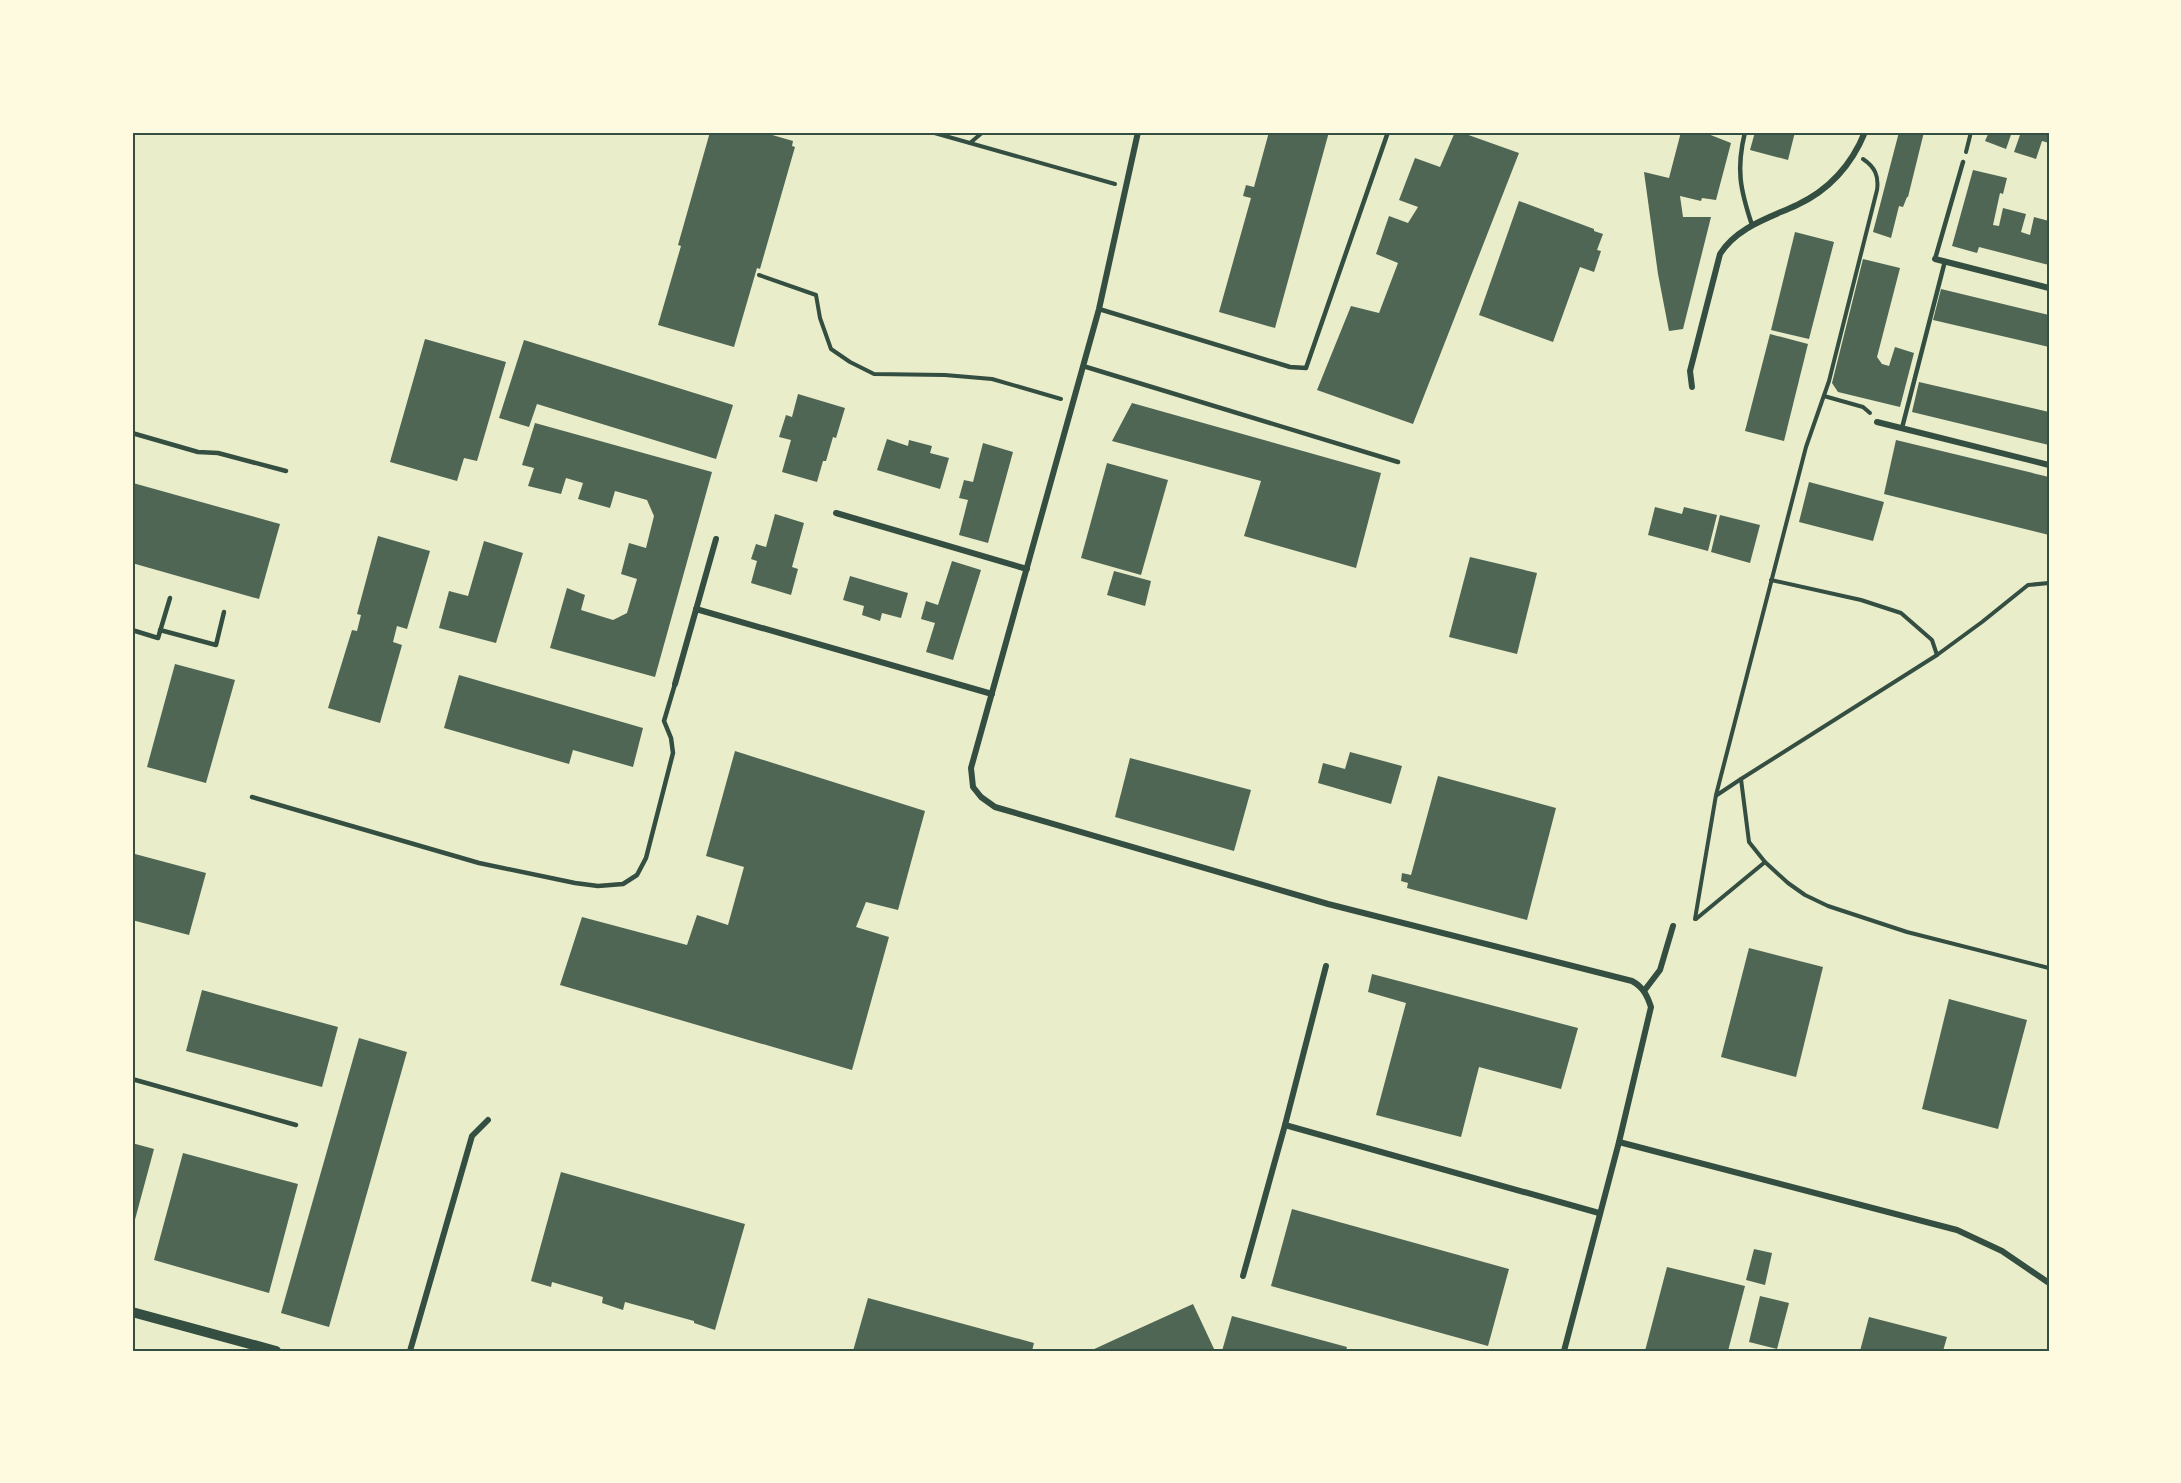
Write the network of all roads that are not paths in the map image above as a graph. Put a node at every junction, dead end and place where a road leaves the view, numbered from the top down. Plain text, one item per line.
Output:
1 (1138, 132) edge
2 (1388, 132) edge
3 (1744, 132) edge
4 (1865, 132) edge
5 (1963, 162) road end
6 (1752, 225) junction
7 (1935, 259) joint
8 (1945, 261) junction
9 (2049, 288) edge
10 (1099, 309) junction
11 (1083, 366) junction
12 (1692, 387) dead end
13 (1878, 422) road end
14 (1902, 428) junction
15 (132, 433) edge
16 (1398, 462) dead end
17 (2049, 465) edge
18 (286, 471) dead end
19 (836, 513) dead end
20 (716, 539) dead end
21 (1027, 569) junction
22 (170, 598) dead end
23 (696, 609) junction
24 (224, 612) dead end
25 (132, 630) edge
26 (160, 630) junction
27 (675, 684) joint
28 (992, 694) junction
29 (252, 797) dead end
30 (1673, 926) dead end
31 (1326, 966) dead end
32 (1644, 991) junction
33 (132, 1079) edge
34 (488, 1120) dead end
35 (296, 1125) dead end
36 (1285, 1125) junction
37 (1619, 1142) junction
38 (1599, 1213) junction
39 (1243, 1276) dead end
40 (2049, 1283) edge
41 (132, 1312) edge
42 (276, 1351) edge
43 (410, 1351) edge
44 (1564, 1351) edge

1 - 10 street
2 - 10 lane
3 - 6 lane
4 - 6 street
5 - 7 lane
6 - 12 street
7 - 8 street
8 - 9 street
8 - 14 lane
10 - 11 street
11 - 16 lane
11 - 21 street
13 - 14 street
14 - 17 street
15 - 18 lane
19 - 21 street
20 - 23 street
21 - 28 street
22 - 26 lane
23 - 27 street
23 - 28 street
24 - 26 lane
25 - 26 lane
27 - 29 lane
28 - 32 street
30 - 32 street
31 - 36 street
32 - 37 street
33 - 35 lane
34 - 43 street
36 - 38 street
36 - 39 street
37 - 38 street
37 - 40 street
38 - 44 street
41 - 42 street

